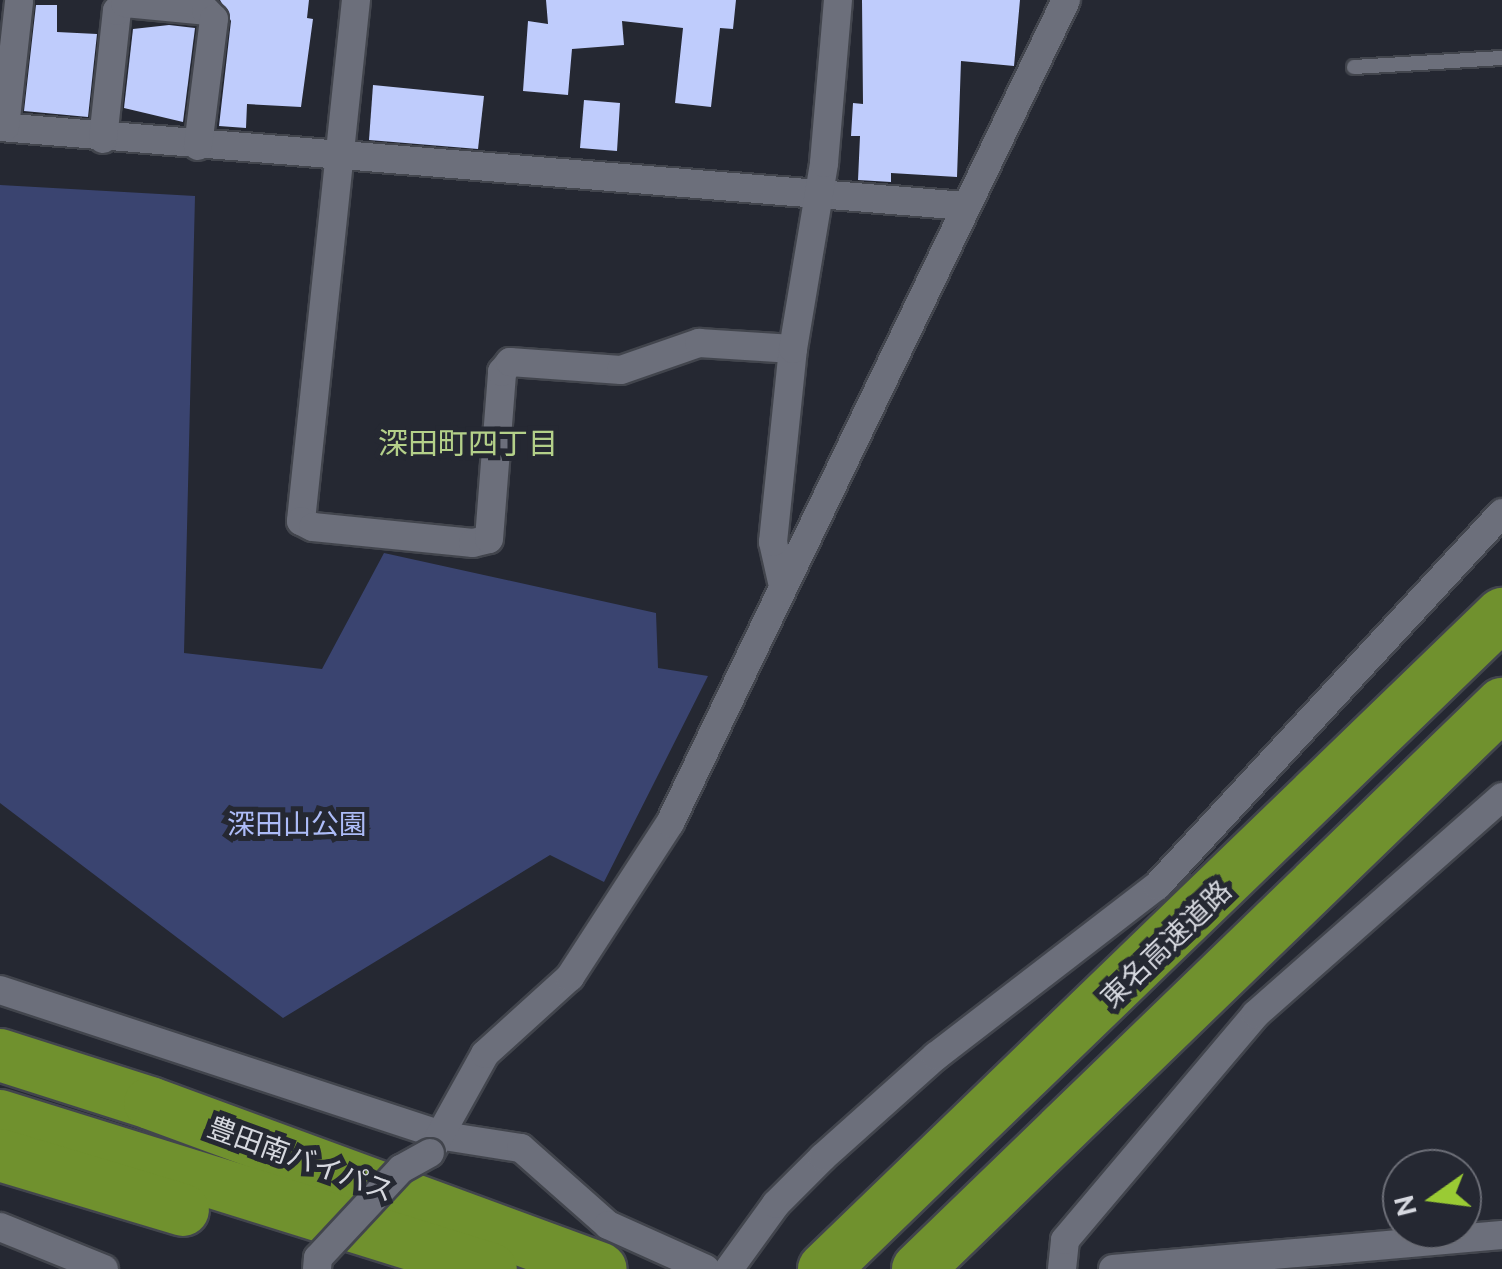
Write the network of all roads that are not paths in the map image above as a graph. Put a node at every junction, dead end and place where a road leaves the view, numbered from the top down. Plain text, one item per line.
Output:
1 (356, 0) edge
2 (838, 0) edge
3 (1066, 0) edge
4 (19, 2) dead end
5 (1502, 58) edge
6 (1354, 67) dead end
7 (3, 127) edge
8 (103, 139) junction
9 (198, 146) junction
10 (343, 153) junction
11 (815, 189) junction
12 (965, 206) junction
13 (792, 348) junction
14 (1502, 513) edge
15 (782, 582) junction
16 (1502, 614) edge
17 (1502, 704) edge
18 (1502, 797) edge
19 (0, 990) edge
20 (0, 1028) edge
21 (0, 1055) edge
22 (0, 1116) edge
23 (437, 1144) junction
24 (0, 1155) edge
25 (402, 1197) junction
26 (0, 1227) edge
27 (1382, 1245) edge
28 (46, 1260) edge
29 (485, 1267) edge
30 (104, 1269) edge
31 (317, 1269) edge
32 (600, 1269) edge
33 (706, 1269) edge
34 (730, 1269) edge
35 (825, 1269) edge
36 (918, 1269) edge
37 (1062, 1269) edge
38 (1113, 1269) edge

1 - 10 street
2 - 11 street
3 - 12 street
4 - 7 street
5 - 6 lane
7 - 8 street
8 - 9 street
8 - 9 street
9 - 10 street
10 - 11 street
10 - 13 street
11 - 12 street
11 - 13 street
12 - 15 street
13 - 15 street
14 - 34 street
15 - 23 street
16 - 35 highway, 東名高速道路
17 - 36 highway
18 - 37 street
19 - 23 street
20 - 25 highway
21 - 25 highway, 豊田南バイパス
22 - 29 highway, 豊田南バイパス
23 - 31 street, bridge
23 - 33 street
24 - 29 highway
25 - 32 highway, 豊田南バイパス
26 - 28 street
27 - 38 street
28 - 30 street

